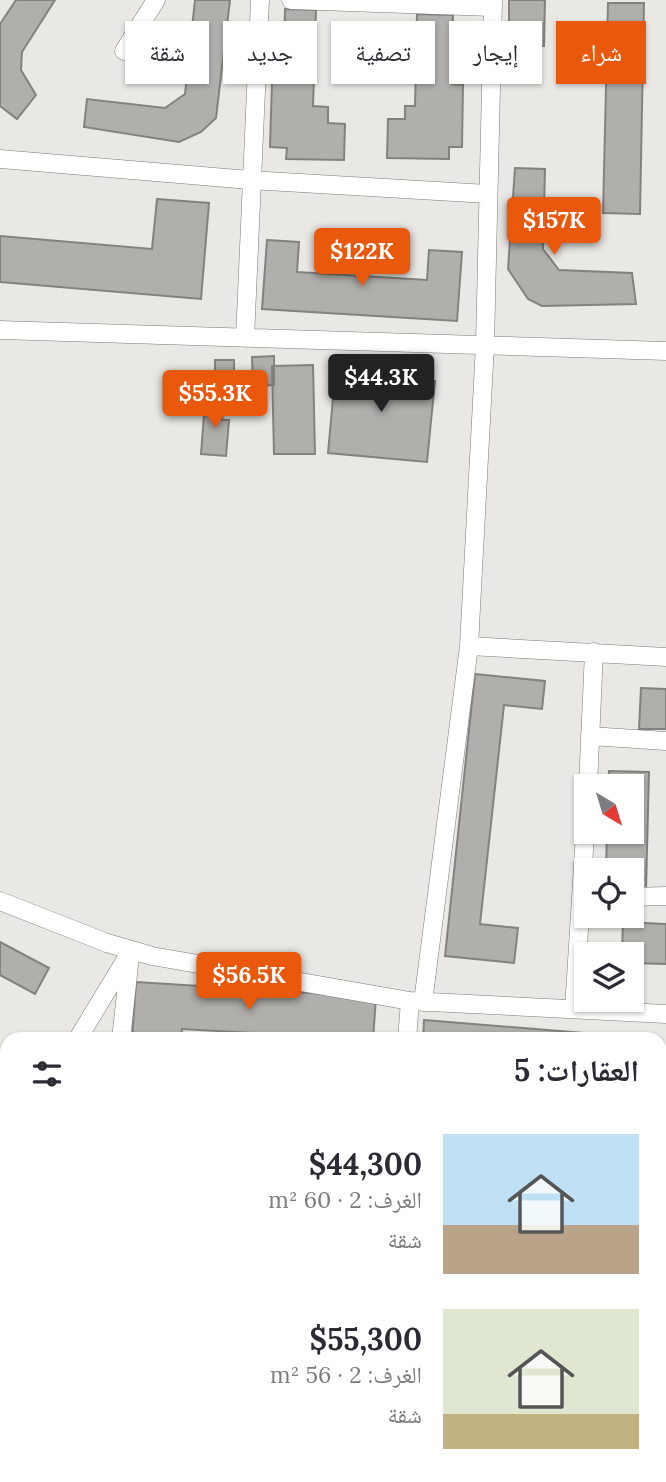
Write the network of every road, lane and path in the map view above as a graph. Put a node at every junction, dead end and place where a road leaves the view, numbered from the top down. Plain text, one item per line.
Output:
1 (156, 0) edge
2 (260, 0) edge
3 (291, 0) edge
4 (493, 3) edge
5 (124, 51) dead end
6 (0, 159) edge
7 (250, 180) junction
8 (488, 194) junction
9 (0, 330) edge
10 (245, 338) junction
11 (485, 345) junction
12 (666, 351) edge
13 (469, 646) junction
14 (594, 652) junction
15 (666, 657) edge
16 (590, 736) junction
17 (666, 741) edge
18 (588, 774) edge
19 (666, 896) edge
20 (644, 897) edge
21 (0, 901) edge
22 (131, 951) junction
23 (417, 1001) junction
24 (574, 1009) edge
25 (643, 1012) edge
26 (666, 1013) edge
27 (82, 1032) edge
28 (122, 1032) edge
29 (409, 1032) edge

1 - 5 street
2 - 7 street
3 - 4 street
4 - 8 street
6 - 7 street
7 - 8 street
7 - 10 street
8 - 11 street
9 - 10 street
10 - 11 street
11 - 12 street
11 - 13 street
13 - 14 street
13 - 23 street
14 - 15 street
14 - 16 street
16 - 17 street
16 - 18 street
19 - 20 street
21 - 22 street
22 - 23 street
22 - 27 street
22 - 28 street
23 - 24 street
23 - 29 street
25 - 26 street

